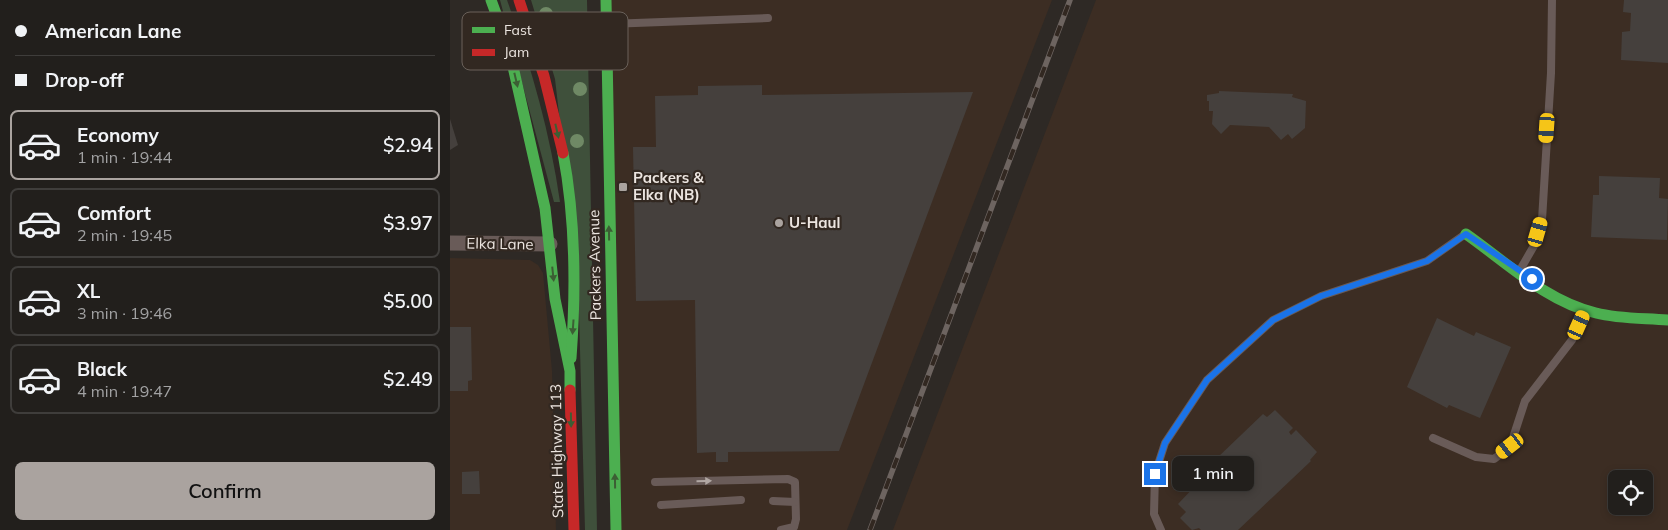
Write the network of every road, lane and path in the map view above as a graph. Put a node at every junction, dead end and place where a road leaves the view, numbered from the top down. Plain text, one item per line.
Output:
1 (491, 0) edge
2 (519, 0) edge
3 (1552, 0) edge
4 (495, 12) edge
5 (523, 12) edge
6 (768, 18) dead end
7 (628, 23) edge
8 (514, 70) edge
9 (540, 70) edge
10 (607, 70) edge
11 (1466, 234) joint
12 (450, 243) edge
13 (550, 244) junction
14 (1520, 271) junction
15 (1585, 310) junction
16 (1668, 320) edge
17 (570, 371) junction
18 (1433, 438) dead end
19 (655, 482) dead end
20 (741, 500) dead end
21 (773, 501) dead end
22 (795, 502) junction
23 (661, 505) dead end
24 (574, 530) edge
25 (616, 530) edge
26 (781, 530) edge
27 (1161, 530) edge

1 -> 4 main road
2 -> 5 main road, Packers Avenue
3 - 14 lane
6 - 7 lane
8 -> 13 main road
9 -> 17 main road, Packers Avenue
25 -> 10 main road, Packers Avenue
11 - 14 main road
11 - 27 lane
12 - 13 street, Elka Lane
13 -> 17 main road
14 - 15 main road
15 - 16 main road
15 - 18 lane
17 -> 24 main road, State Highway 113
19 -> 22 lane
20 - 23 lane
21 - 22 lane
22 - 26 lane

